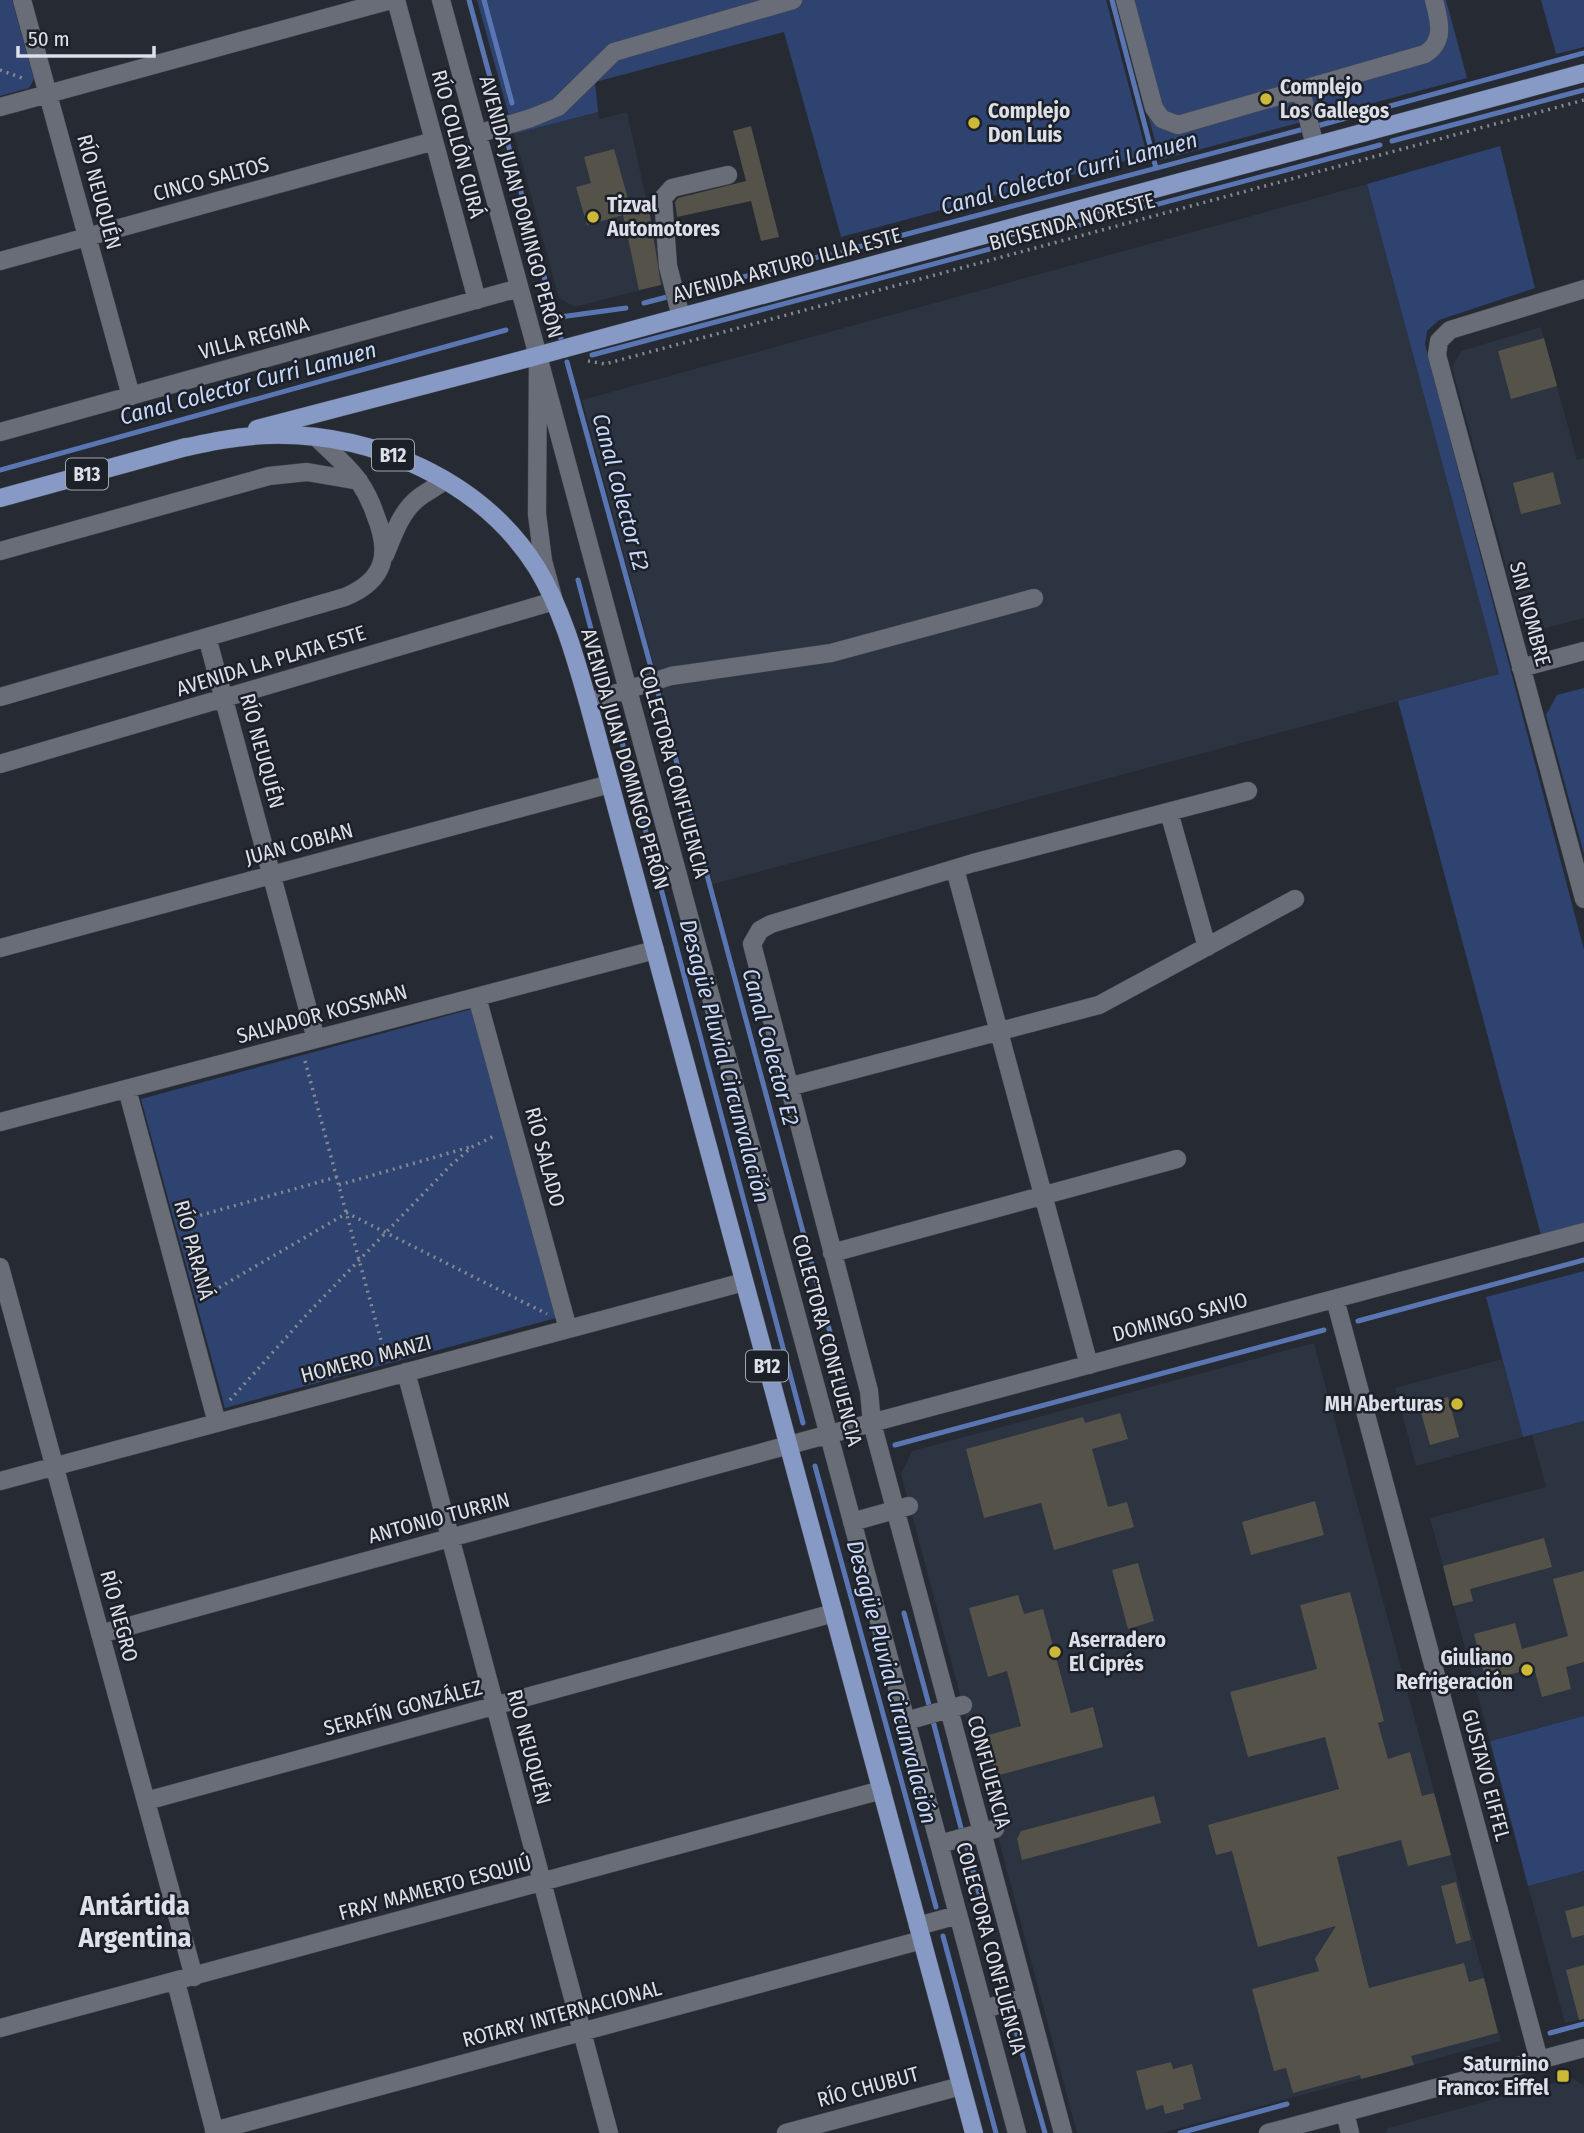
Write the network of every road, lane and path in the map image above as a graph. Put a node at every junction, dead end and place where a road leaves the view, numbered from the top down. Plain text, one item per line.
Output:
1 (22, 0) edge
2 (393, 0) edge
3 (441, 0) edge
4 (793, 0) edge
5 (1125, 0) edge
6 (1434, 0) edge
7 (0, 71) edge
8 (1584, 74) edge
9 (25, 79) dead end
10 (1300, 91) junction
11 (48, 94) junction
12 (1584, 100) edge
13 (0, 107) edge
14 (477, 134) junction
15 (434, 141) junction
16 (1315, 146) junction
17 (729, 175) dead end
18 (87, 237) junction
19 (0, 261) edge
20 (519, 288) junction
21 (1584, 289) edge
22 (477, 300) junction
23 (681, 317) junction
24 (578, 345) junction
25 (538, 356) junction
26 (131, 396) junction
27 (0, 432) edge
28 (316, 437) junction
29 (174, 450) junction
30 (445, 480) junction
31 (359, 481) junction
32 (0, 498) edge
33 (0, 551) edge
34 (384, 559) junction
35 (1034, 598) dead end
36 (554, 601) junction
37 (207, 636) junction
38 (1584, 651) edge
39 (1521, 668) junction
40 (628, 689) junction
41 (0, 697) edge
42 (225, 699) junction
43 (588, 702) junction
44 (0, 764) edge
45 (610, 784) junction
46 (1248, 791) dead end
47 (1169, 812) junction
48 (955, 869) junction
49 (272, 875) junction
50 (1295, 899) dead end
51 (1584, 899) edge
52 (1207, 947) junction
53 (0, 948) edge
54 (655, 950) junction
55 (477, 997) junction
56 (999, 1032) junction
57 (316, 1039) junction
58 (305, 1061) dead end
59 (788, 1087) junction
60 (127, 1088) junction
61 (0, 1122) edge
62 (501, 1134) dead end
63 (472, 1147) junction
64 (1177, 1159) dead end
65 (337, 1177) junction
66 (339, 1185) junction
67 (1043, 1196) junction
68 (347, 1213) junction
69 (180, 1221) dead end
70 (1584, 1232) edge
71 (386, 1233) junction
72 (832, 1253) junction
73 (359, 1260) junction
74 (1, 1273) edge
75 (744, 1282) junction
76 (201, 1298) dead end
77 (1335, 1299) junction
78 (546, 1302) dead end
79 (550, 1315) junction
80 (537, 1318) dead end
81 (568, 1329) junction
82 (386, 1359) dead end
83 (1088, 1365) junction
84 (406, 1372) junction
85 (225, 1389) dead end
86 (242, 1398) dead end
87 (229, 1402) junction
88 (217, 1423) junction
89 (872, 1423) junction
90 (829, 1435) junction
91 (789, 1445) junction
92 (54, 1466) junction
93 (0, 1481) edge
94 (902, 1508) junction
95 (852, 1522) junction
96 (450, 1539) junction
97 (834, 1614) junction
98 (100, 1634) junction
99 (495, 1706) junction
100 (956, 1707) junction
101 (906, 1721) junction
102 (882, 1790) junction
103 (146, 1801) junction
104 (989, 1830) junction
105 (939, 1844) junction
106 (542, 1883) junction
107 (958, 1915) junction
108 (920, 1933) junction
109 (194, 1977) junction
110 (176, 1982) junction
111 (1026, 1997) junction
112 (984, 2008) junction
113 (0, 2028) edge
114 (582, 2032) junction
115 (1584, 2048) edge
116 (1539, 2060) junction
117 (961, 2086) junction
118 (1345, 2112) junction
119 (215, 2132) edge
120 (609, 2133) edge
121 (786, 2133) edge
122 (974, 2133) edge
123 (1017, 2133) edge
124 (1063, 2133) edge
125 (1268, 2133) edge
126 (1350, 2133) edge

1 - 11 street, RÍO NEUQUÉN
2 - 11 street
2 - 15 street, RÍO COLLÓN CURÁ
3 - 14 street, AVENIDA JUAN DOMINGO PERÓN
4 - 14 street
5 - 10 street
6 - 10 street
7 - 9 path
8 - 16 main road, AVENIDA ARTURO ILLIA ESTE / B13
10 - 16 street
11 - 13 street
11 - 18 street, RÍO NEUQUÉN
12 - 24 path, BICISENDA NORESTE
14 - 20 street, AVENIDA JUAN DOMINGO PERÓN
15 - 18 street, CINCO SALTOS
15 - 22 street, RÍO COLLÓN CURÁ
16 - 23 main road, AVENIDA ARTURO ILLIA ESTE / B13
17 - 23 street
18 - 19 street, CINCO SALTOS
18 - 26 street, RÍO NEUQUÉN
20 - 22 street, VILLA REGINA
20 - 25 street, AVENIDA JUAN DOMINGO PERÓN
21 - 39 street, SIN NOMBRE
22 - 26 street, VILLA REGINA
23 - 24 main road, AVENIDA ARTURO ILLIA ESTE / B13
24 - 25 main road, AVENIDA ARTURO ILLIA ESTE / B13
25 - 29 main road, AVENIDA ARTURO ILLIA ESTE / B13
25 - 36 street, AVENIDA JUAN DOMINGO PERÓN / B12
25 - 40 street, COLECTORA CONFLUENCIA
26 - 27 street, VILLA REGINA
28 - 29 main road, B12
28 - 30 main road, B12
28 - 31 street
29 - 32 main road, AVENIDA ARTURO ILLIA ESTE / B13
30 - 34 street, AVENIDA LA PLATA ESTE
30 - 36 main road, B12
31 - 33 street
31 - 34 street
34 - 37 street, AVENIDA LA PLATA ESTE
35 - 40 street
36 - 42 street, AVENIDA LA PLATA ESTE
36 - 43 main road, AVENIDA JUAN DOMINGO PERÓN / B12
37 - 41 street, AVENIDA LA PLATA ESTE
37 - 42 street, RÍO NEUQUÉN
38 - 39 street
39 - 51 street, SIN NOMBRE
40 - 43 street
40 - 90 street, COLECTORA CONFLUENCIA
42 - 44 street, AVENIDA LA PLATA ESTE
42 - 49 street, RÍO NEUQUÉN
43 - 45 main road, AVENIDA JUAN DOMINGO PERÓN / B12
45 - 49 street, JUAN COBIAN
45 - 54 main road, AVENIDA JUAN DOMINGO PERÓN / B12
46 - 47 street
47 - 48 street
47 - 52 street
48 - 56 street
48 - 59 street, CONFLUENCIA
49 - 53 street, JUAN COBIAN
49 - 57 street, RÍO NEUQUÉN
50 - 52 street
52 - 56 street
54 - 55 street, SALVADOR KOSSMAN
54 - 75 main road, AVENIDA JUAN DOMINGO PERÓN / B12
55 - 57 street, SALVADOR KOSSMAN
55 - 81 street, RÍO SALADO
56 - 59 street
56 - 67 street
57 - 60 street, SALVADOR KOSSMAN
58 - 65 path
59 - 72 street, CONFLUENCIA
60 - 61 street, SALVADOR KOSSMAN
60 - 88 street, RÍO PARANÁ
62 - 63 path
63 - 66 path
63 - 71 path
64 - 67 street
65 - 66 path
65 - 69 path
66 - 68 path
67 - 72 street
67 - 83 street
68 - 71 path
68 - 73 path
68 - 76 path
70 - 77 street, DOMINGO SAVIO
71 - 73 path
71 - 79 path
72 - 89 street, CONFLUENCIA
73 - 82 path
73 - 87 path
74 - 92 street, RÍO NEGRO
75 - 81 street, HOMERO MANZI
75 - 91 main road, AVENIDA JUAN DOMINGO PERÓN / B12
77 - 83 street, DOMINGO SAVIO
77 - 116 street, GUSTAVO EIFFEL
78 - 79 path
79 - 80 path
81 - 84 street, HOMERO MANZI
83 - 89 street, DOMINGO SAVIO
84 - 88 street, HOMERO MANZI
84 - 96 street, RIO NEUQUÉN
85 - 87 path
86 - 87 path
88 - 92 street, HOMERO MANZI
89 - 90 street, DOMINGO SAVIO
89 - 94 street, CONFLUENCIA
90 - 91 street, DOMINGO SAVIO
90 - 95 street, COLECTORA CONFLUENCIA
91 - 96 street, ANTONIO TURRIN
91 - 97 main road, AVENIDA JUAN DOMINGO PERÓN / B12
92 - 93 street, HOMERO MANZI
92 - 98 street, RÍO NEGRO
94 - 95 street
94 - 100 street, CONFLUENCIA
95 - 101 street, COLECTORA CONFLUENCIA
96 - 98 street, ANTONIO TURRIN
96 - 99 street, RIO NEUQUÉN
97 - 99 street, SERAFÍN GONZÁLEZ
97 - 102 main road, AVENIDA JUAN DOMINGO PERÓN / B12
98 - 103 street, RÍO NEGRO
99 - 103 street, SERAFÍN GONZÁLEZ
99 - 106 street, RIO NEUQUÉN
100 - 101 street
100 - 104 street, CONFLUENCIA
101 - 105 street, COLECTORA CONFLUENCIA
102 - 106 street, FRAY MAMERTO ESQUIÚ
102 - 108 main road, AVENIDA JUAN DOMINGO PERÓN / B12
103 - 109 street, RÍO NEGRO
104 - 105 street
104 - 111 street, CONFLUENCIA
105 - 107 street, COLECTORA CONFLUENCIA
106 - 109 street, FRAY MAMERTO ESQUIÚ
106 - 114 street, RIO NEUQUÉN
107 - 108 street, ROTARY INTERNACIONAL
107 - 112 street, COLECTORA CONFLUENCIA
108 - 114 street, ROTARY INTERNACIONAL
108 - 117 main road, AVENIDA JUAN DOMINGO PERÓN / B12
109 - 110 street, FRAY MAMERTO ESQUIÚ
110 - 113 street, FRAY MAMERTO ESQUIÚ
110 - 119 street
111 - 112 street
111 - 124 street, CONFLUENCIA
112 - 123 street, COLECTORA CONFLUENCIA
114 - 119 street, ROTARY INTERNACIONAL
114 - 120 street, RIO NEUQUÉN
115 - 116 street
116 - 118 street
117 - 121 street, RÍO CHUBUT
117 - 122 main road, AVENIDA JUAN DOMINGO PERÓN / B12
118 - 125 street
118 - 126 street

